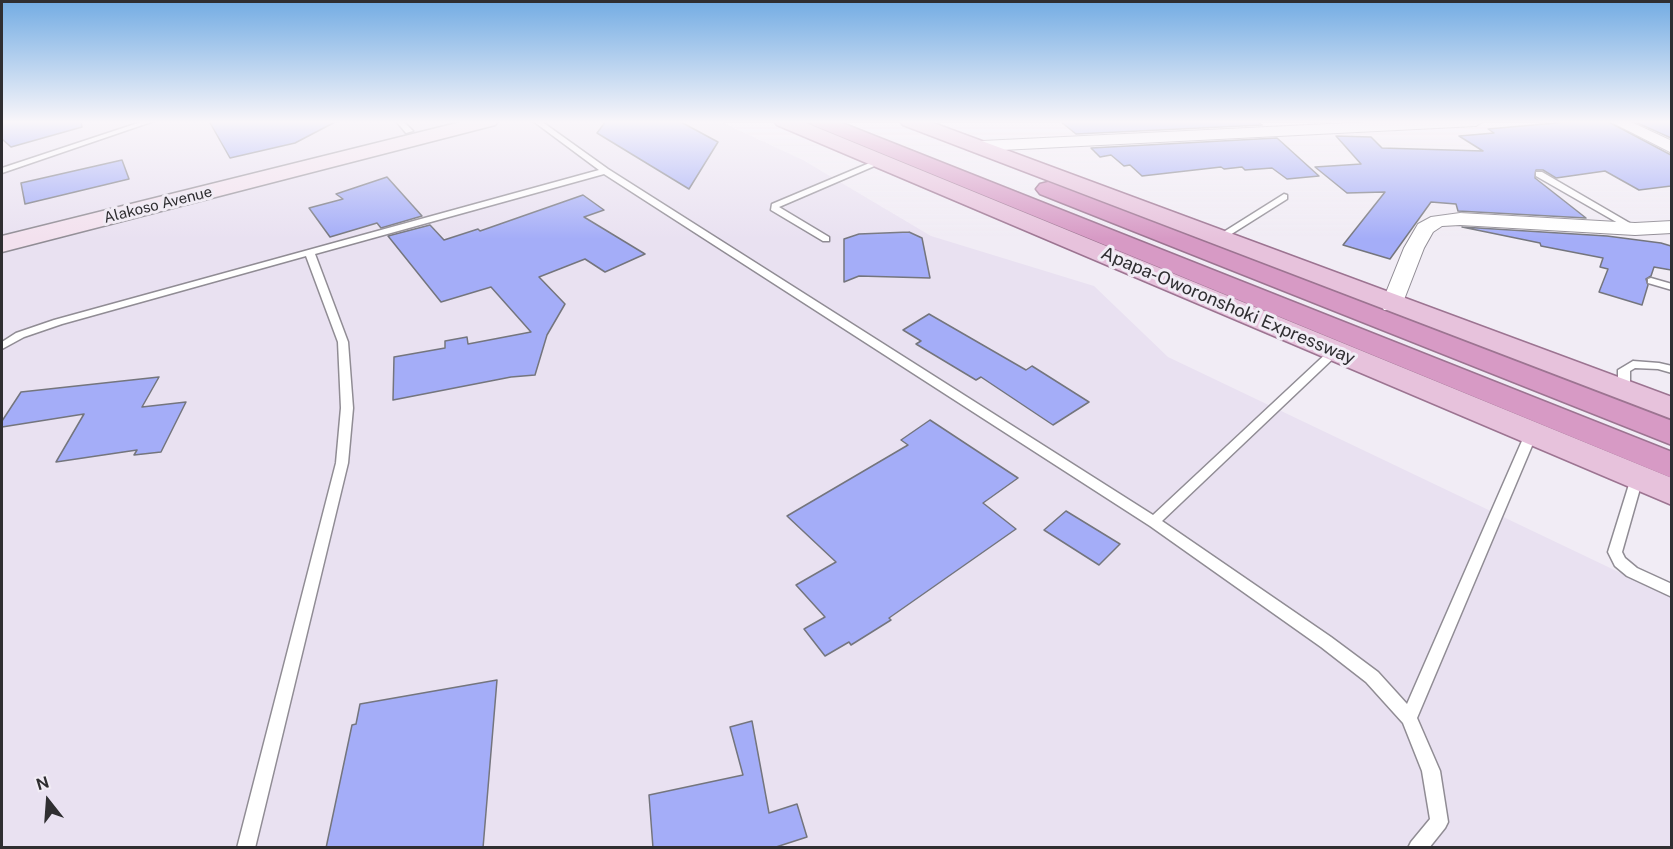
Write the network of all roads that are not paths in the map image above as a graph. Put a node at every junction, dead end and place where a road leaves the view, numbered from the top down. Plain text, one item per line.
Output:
1 (33, 161) edge
2 (271, 161) edge
3 (331, 161) edge
4 (591, 161) edge
5 (882, 161) joint
6 (918, 161) edge
7 (970, 161) edge
8 (1020, 161) edge
9 (2, 171) edge
10 (605, 171) junction
11 (1539, 174) dead end
12 (1284, 197) dead end
13 (1671, 227) edge
14 (1635, 229) junction
15 (2, 231) edge
16 (1220, 238) junction
17 (826, 239) dead end
18 (2, 244) edge
19 (309, 254) junction
20 (1650, 281) dead end
21 (1671, 287) edge
22 (1392, 305) junction
23 (2, 346) edge
24 (1335, 351) junction
25 (1671, 370) edge
26 (1624, 392) junction
27 (1671, 409) edge
28 (1531, 434) junction
29 (1671, 434) edge
30 (1671, 466) edge
31 (1637, 478) junction
32 (1671, 492) edge
33 (1153, 522) junction
34 (1671, 591) edge
35 (1409, 718) junction
36 (246, 848) edge
37 (1417, 848) edge

1 - 9 lane
2 - 15 street, Alakoso Avenue
3 - 18 street, Alakoso Avenue
4 - 10 lane
5 - 17 lane
5 - 24 main road, Apapa-Oworonshoki Expressway
6 - 30 highway, Apapa-Oworonshoki Expressway
7 - 29 highway
8 - 16 main road
10 - 19 lane
10 - 33 lane
11 - 14 lane
12 - 16 lane
13 - 14 street
14 - 22 street
16 - 22 main road
19 - 23 lane
19 - 36 lane
20 - 21 lane
22 - 26 main road
24 - 28 main road, Apapa-Oworonshoki Expressway
24 - 33 lane
25 - 26 lane
26 - 27 main road
28 - 31 main road, Apapa-Oworonshoki Expressway
28 - 35 lane
31 - 32 main road, Apapa-Oworonshoki Expressway
31 - 34 lane
33 - 35 lane
35 - 37 lane

